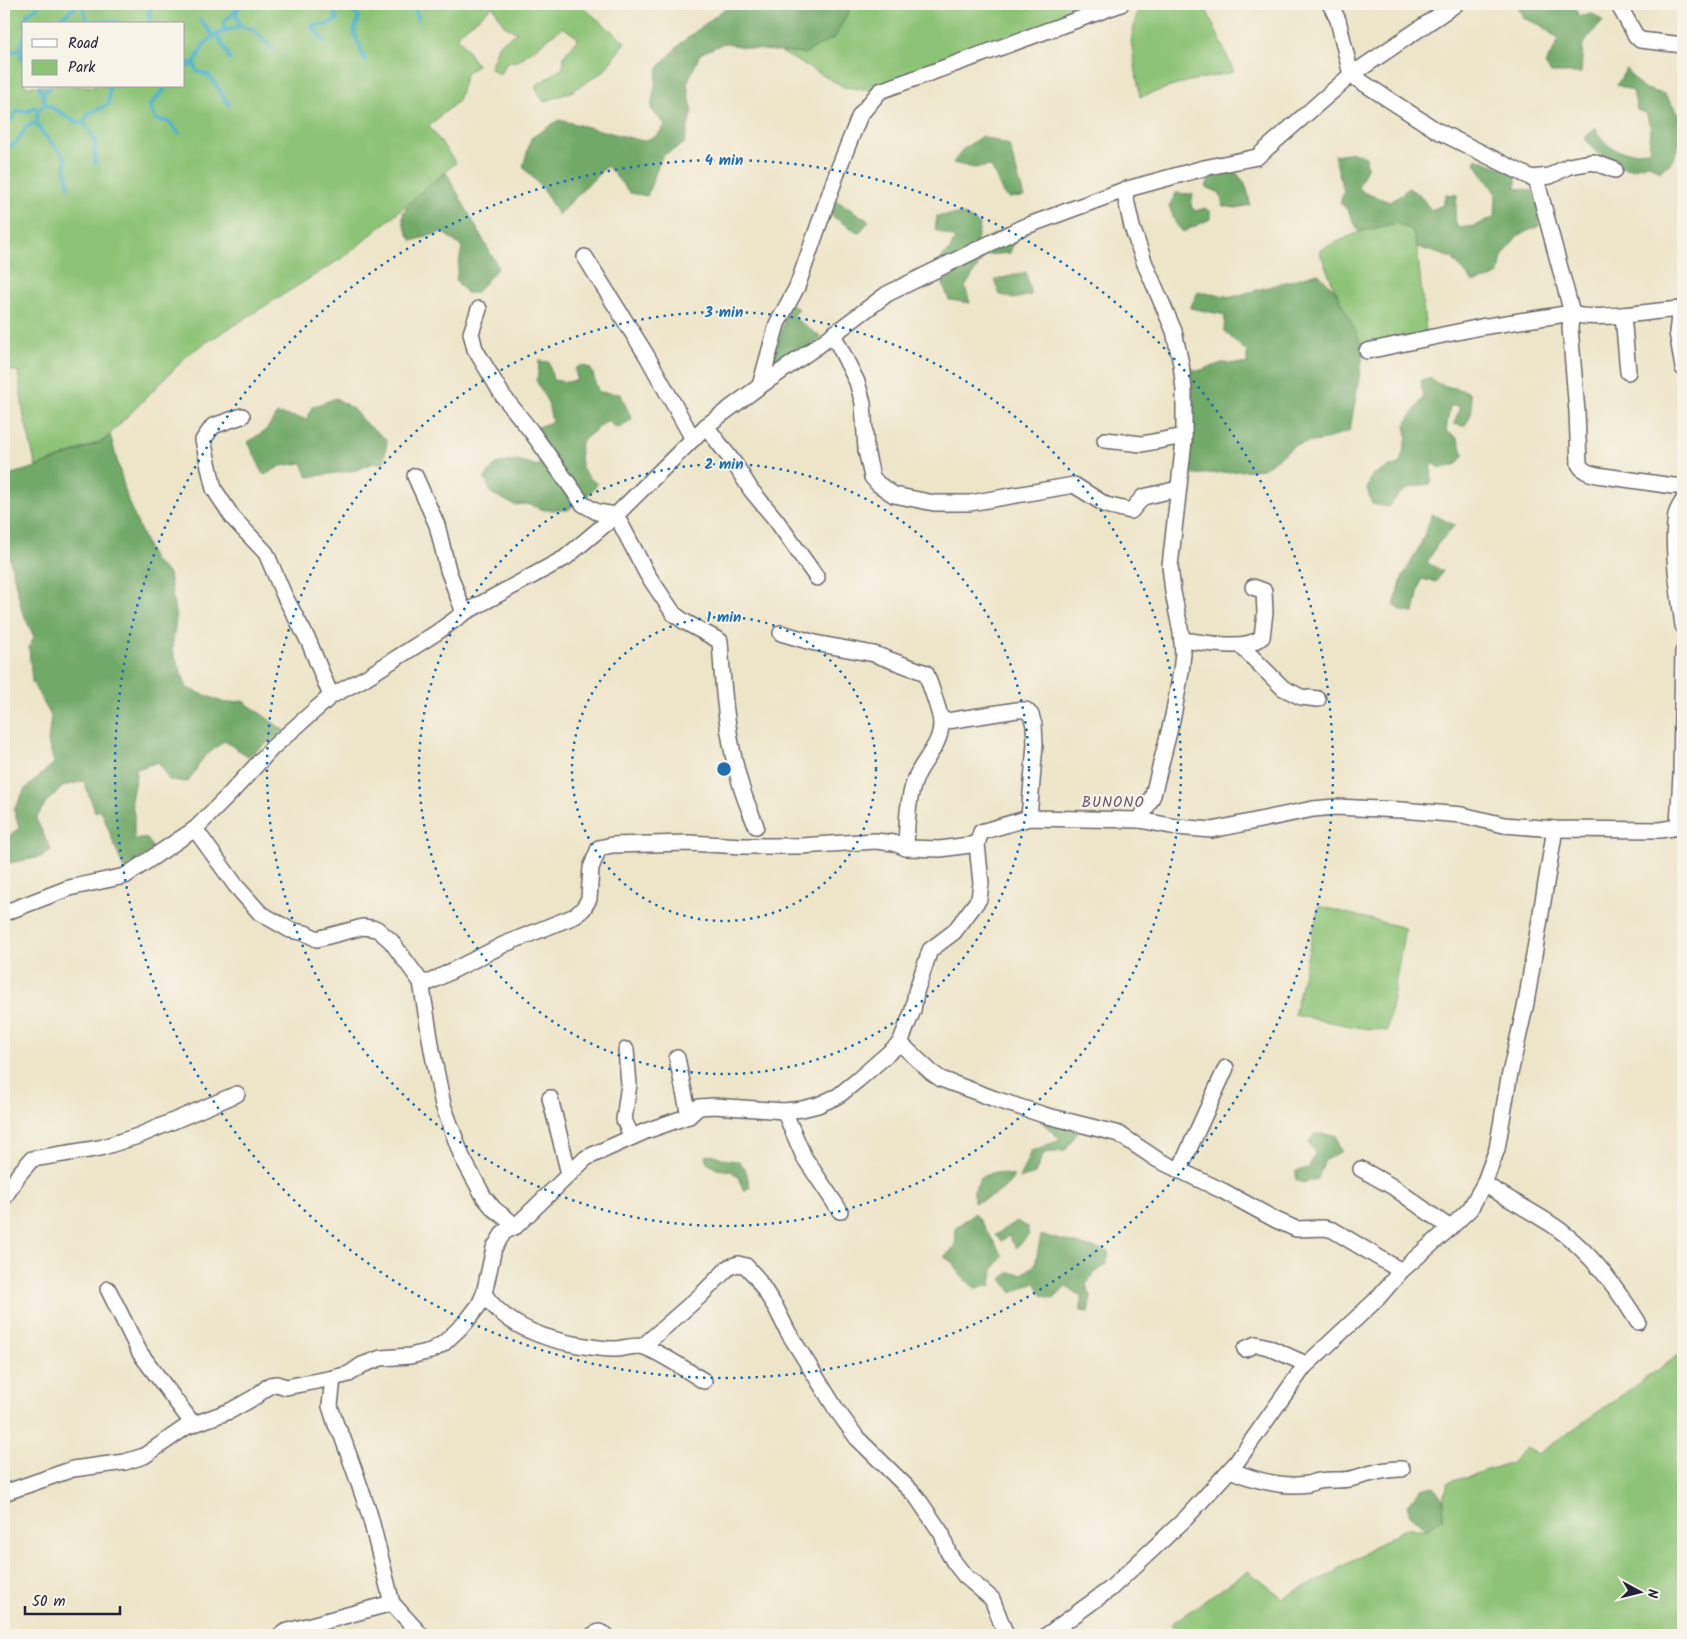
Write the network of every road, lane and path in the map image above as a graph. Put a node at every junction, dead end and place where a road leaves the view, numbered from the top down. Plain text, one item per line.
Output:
1 (1121, 4) edge
2 (1330, 4) edge
3 (1456, 4) edge
4 (1618, 4) edge
5 (1683, 45) edge
6 (1352, 75) junction
7 (1615, 170) dead end
8 (1531, 178) junction
9 (1124, 190) junction
10 (585, 257) dead end
11 (1681, 309) edge
12 (478, 310) dead end
13 (1572, 314) junction
14 (1623, 315) junction
15 (833, 334) junction
16 (1367, 351) dead end
17 (1683, 368) edge
18 (1628, 372) dead end
19 (760, 386) junction
20 (242, 416) dead end
21 (706, 426) junction
22 (1184, 436) junction
23 (693, 438) junction
24 (1105, 440) dead end
25 (415, 476) dead end
26 (1683, 486) edge
27 (1178, 489) junction
28 (1683, 501) edge
29 (616, 515) junction
30 (816, 578) dead end
31 (1253, 587) dead end
32 (464, 613) junction
33 (1683, 626) edge
34 (781, 633) dead end
35 (1182, 640) junction
36 (1241, 646) junction
37 (1683, 652) edge
38 (331, 696) junction
39 (1318, 700) dead end
40 (940, 722) junction
41 (1029, 818) junction
42 (1140, 820) junction
43 (756, 826) dead end
44 (195, 828) junction
45 (1555, 829) junction
46 (977, 844) junction
47 (906, 848) junction
48 (4, 913) edge
49 (421, 982) junction
50 (900, 1043) junction
51 (626, 1050) dead end
52 (676, 1058) dead end
53 (1226, 1068) dead end
54 (237, 1094) dead end
55 (550, 1098) dead end
56 (784, 1111) junction
57 (689, 1116) junction
58 (632, 1137) junction
59 (1361, 1169) dead end
60 (1179, 1171) junction
61 (569, 1174) junction
62 (1484, 1184) junction
63 (4, 1198) edge
64 (840, 1211) dead end
65 (516, 1226) junction
66 (1450, 1228) junction
67 (1401, 1271) junction
68 (108, 1290) dead end
69 (484, 1294) junction
70 (1638, 1322) dead end
71 (643, 1346) junction
72 (1245, 1349) dead end
73 (1306, 1364) junction
74 (333, 1378) junction
75 (704, 1382) dead end
76 (193, 1424) junction
77 (1402, 1469) dead end
78 (1230, 1470) junction
79 (4, 1493) edge
80 (392, 1603) junction
81 (281, 1635) edge
82 (421, 1635) edge
83 (593, 1635) edge
84 (606, 1635) edge
85 (1006, 1635) edge
86 (1047, 1635) edge

1 - 19 street
2 - 6 street
3 - 6 street
4 - 5 street
6 - 8 street
6 - 9 street
7 - 8 street
8 - 13 street
9 - 15 street
9 - 22 street
10 - 23 street
11 - 14 street
11 - 17 street
12 - 29 street
13 - 14 street
13 - 16 street
13 - 26 street
14 - 18 street
15 - 19 street
15 - 27 street
19 - 21 street
20 - 38 street
21 - 23 street
21 - 30 street
22 - 24 street
22 - 27 street
23 - 29 street
25 - 32 street
27 - 35 street
28 - 33 street
29 - 32 street
29 - 43 street
31 - 36 street
32 - 38 street
34 - 40 street
35 - 36 street
35 - 42 street
36 - 39 street
37 - 45 street
38 - 44 street
40 - 41 street
40 - 47 street
41 - 42 street
41 - 46 street
42 - 45 street
44 - 48 street
44 - 49 street
45 - 62 street
46 - 47 street
46 - 50 street
47 - 49 street
49 - 65 street
50 - 56 street
50 - 60 street
51 - 58 street
52 - 57 street
53 - 60 street
54 - 63 street
55 - 61 street
56 - 57 street
56 - 64 street
57 - 58 street
58 - 61 street
59 - 66 street
60 - 67 street
61 - 65 street
62 - 66 street
62 - 70 street
65 - 69 street
66 - 67 street
67 - 73 street
68 - 76 street
69 - 71 street
69 - 74 street
71 - 75 street
71 - 85 street
72 - 73 street
73 - 78 street
74 - 76 street
74 - 80 street
76 - 79 street
77 - 78 street
78 - 86 street
80 - 81 street
80 - 82 street
83 - 84 street

